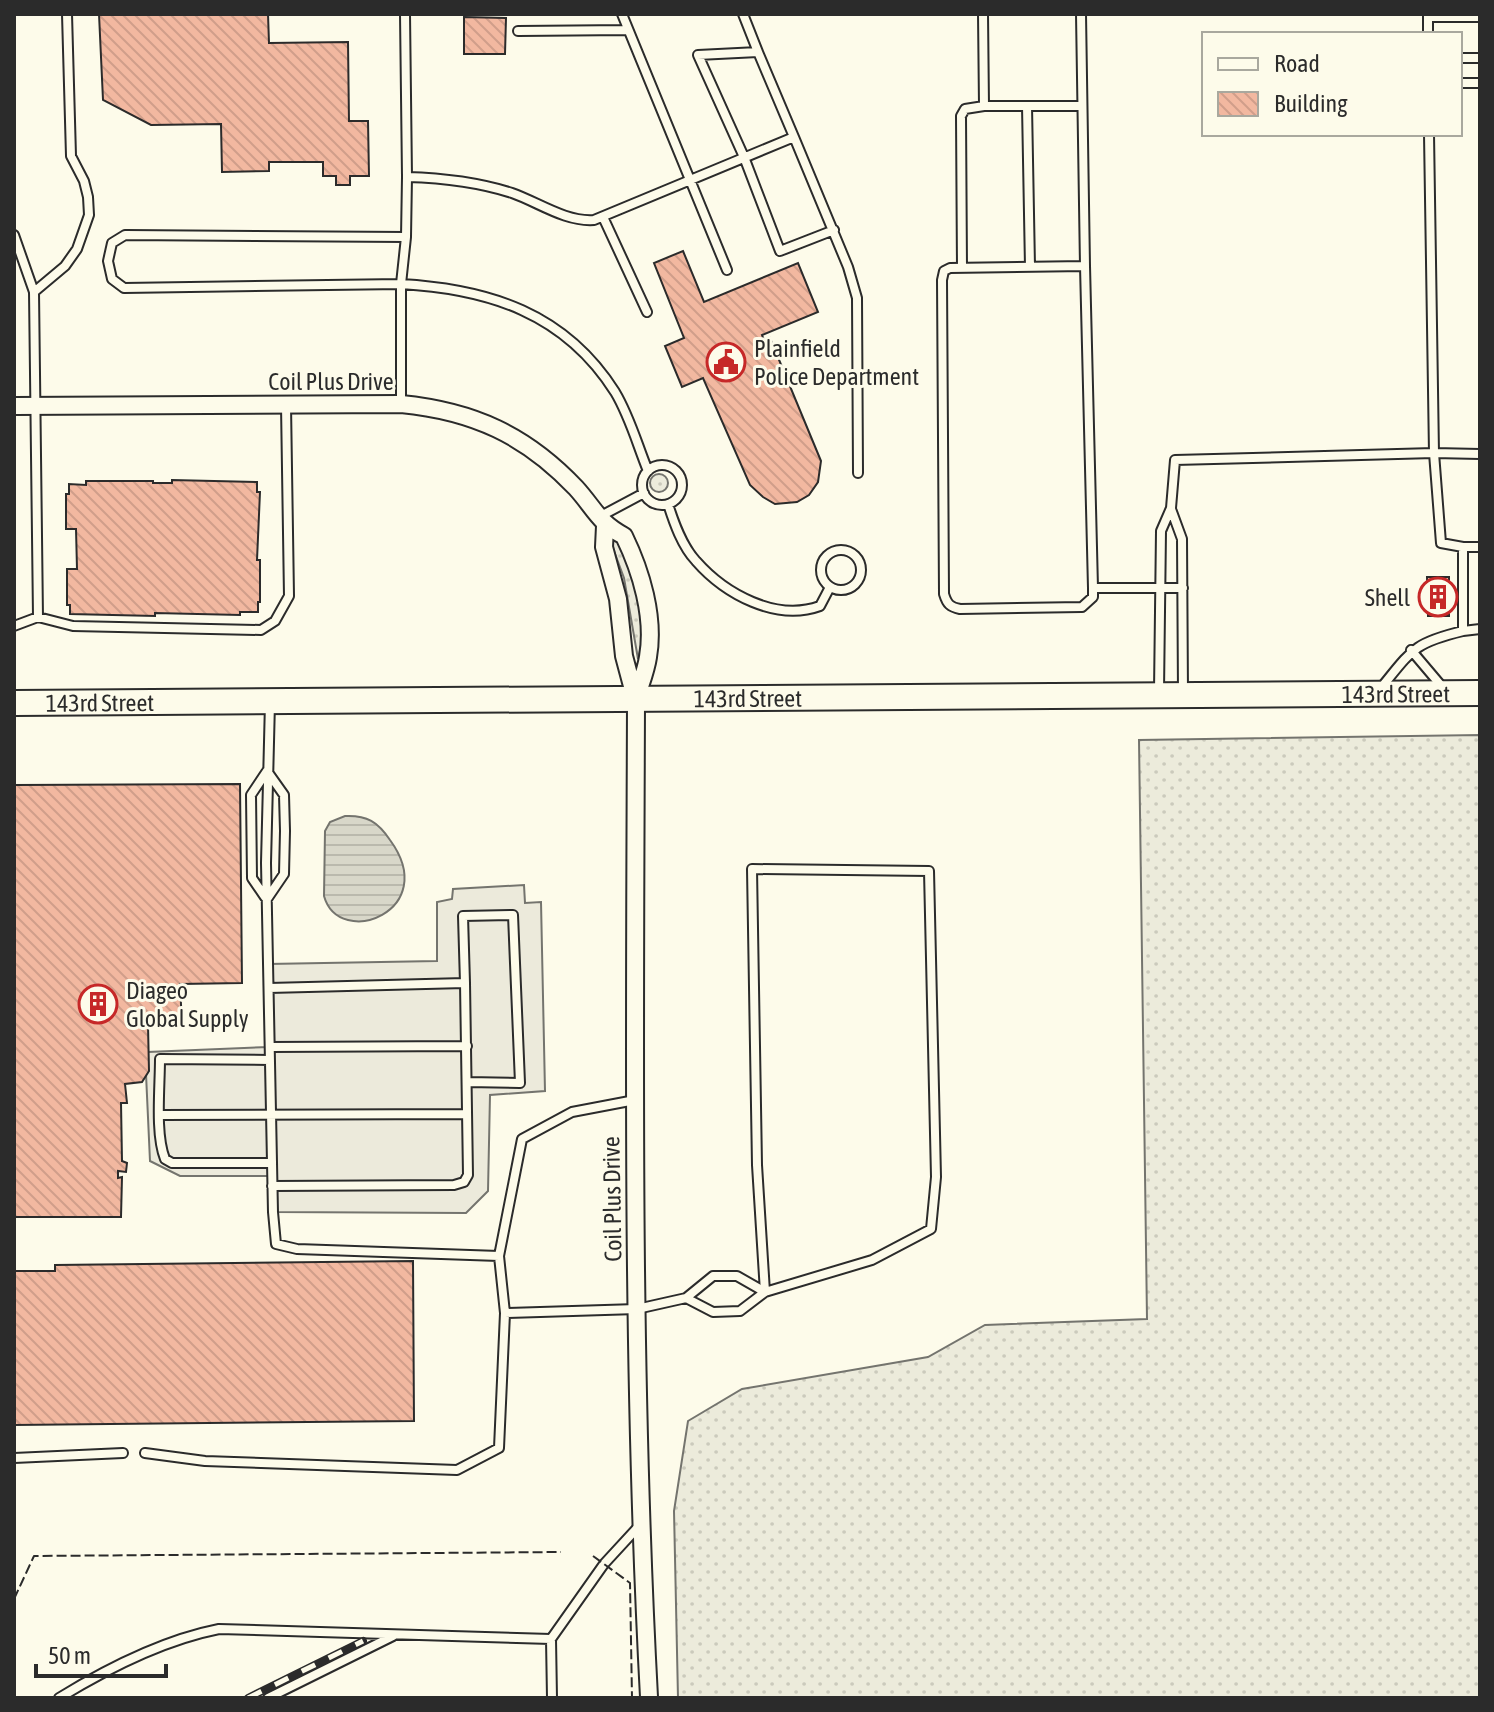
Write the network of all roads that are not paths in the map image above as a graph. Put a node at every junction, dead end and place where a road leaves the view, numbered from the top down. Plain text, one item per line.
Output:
1 (67, 14) edge
2 (405, 14) edge
3 (622, 14) edge
4 (743, 14) edge
5 (983, 14) edge
6 (1081, 14) edge
7 (1428, 16) edge
8 (1473, 16) edge
9 (628, 30) junction
10 (518, 31) dead end
11 (758, 52) junction
12 (984, 106) junction
13 (1027, 106) junction
14 (1082, 106) junction
15 (1429, 136) edge
16 (794, 137) junction
17 (744, 157) junction
18 (407, 177) junction
19 (692, 178) junction
20 (603, 217) junction
21 (834, 230) junction
22 (14, 235) edge
23 (406, 237) junction
24 (1085, 266) junction
25 (1030, 267) junction
26 (962, 268) junction
27 (727, 270) dead end
28 (401, 284) junction
29 (34, 292) junction
30 (647, 312) dead end
31 (286, 404) junction
32 (401, 404) junction
33 (14, 406) edge
34 (34, 408) junction
35 (1434, 453) junction
36 (1480, 454) edge
37 (648, 471) junction
38 (858, 473) dead end
39 (644, 493) junction
40 (668, 504) junction
41 (1171, 508) junction
42 (602, 522) junction
43 (1463, 547) junction
44 (1480, 547) edge
45 (830, 587) junction
46 (1093, 588) junction
47 (1160, 588) junction
48 (1183, 588) junction
49 (38, 617) junction
50 (14, 626) edge
51 (1480, 629) edge
52 (1463, 631) junction
53 (1411, 650) junction
54 (1376, 693) junction
55 (1448, 693) junction
56 (1480, 693) edge
57 (1171, 694) junction
58 (636, 701) junction
59 (270, 702) junction
60 (14, 703) edge
61 (267, 770) junction
62 (267, 899) junction
63 (465, 983) junction
64 (269, 988) junction
65 (467, 1046) junction
66 (270, 1047) junction
67 (270, 1060) junction
68 (467, 1082) junction
69 (635, 1100) junction
70 (467, 1114) junction
71 (161, 1115) junction
72 (271, 1116) junction
73 (272, 1163) junction
74 (272, 1186) junction
75 (499, 1256) junction
76 (765, 1292) junction
77 (686, 1298) junction
78 (637, 1309) junction
79 (505, 1313) junction
80 (123, 1453) dead end
81 (145, 1453) dead end
82 (14, 1458) edge
83 (640, 1526) junction
84 (396, 1634) junction
85 (551, 1639) junction
86 (649, 1697) edge
87 (59, 1698) edge
88 (268, 1698) edge
89 (552, 1698) edge

1 - 29 lane
2 - 18 lane
3 - 9 lane
4 - 11 lane
5 - 12 lane
6 - 14 lane
7 - 8 lane
9 - 10 lane
9 - 19 lane
11 - 16 lane
11 - 17 lane
12 - 13 lane
12 - 26 lane
13 - 14 lane
13 - 25 lane
14 - 24 lane
15 - 35 lane
16 - 17 lane
16 - 21 lane
17 - 19 lane
17 - 21 lane
18 - 20 lane
18 - 23 lane
19 - 20 lane
19 - 27 lane
20 - 30 lane
21 - 38 lane
22 - 29 lane
23 - 28 lane
23 - 28 lane
24 - 25 lane
24 - 46 lane
25 - 26 lane
26 - 46 lane
28 - 32 lane
28 - 37 lane
29 - 34 lane
31 - 32 street, Coil Plus Drive
31 - 34 street, Coil Plus Drive
31 - 49 lane
32 - 42 street, Coil Plus Drive
33 - 34 street, Coil Plus Drive
34 - 49 lane
35 - 36 lane
35 - 41 lane
35 - 43 lane
37 - 39 lane
37 - 40 lane
39 - 40 lane
39 - 42 lane
40 - 45 lane
41 - 47 lane
41 - 48 lane
42 - 58 street, Coil Plus Drive
42 - 58 street, Coil Plus Drive
43 - 44 lane
43 - 52 lane
45 - 45 lane
46 - 47 lane
47 - 48 lane
47 - 57 lane
48 - 57 lane
49 - 50 lane
51 - 52 lane
52 - 53 lane
53 - 54 lane
53 - 55 lane
54 - 55 main road, 143rd Street
54 - 57 main road, 143rd Street
55 - 56 main road, 143rd Street
57 - 58 main road, 143rd Street
58 - 59 main road, 143rd Street
58 - 69 street, Coil Plus Drive
59 - 60 main road, 143rd Street
59 - 61 lane
61 - 62 lane
61 - 62 lane
61 - 62 lane
62 - 64 lane
63 - 64 lane
63 - 65 lane
63 - 68 lane
64 - 66 lane
65 - 66 lane
65 - 68 lane
66 - 67 lane
67 - 71 lane
67 - 72 lane
68 - 70 lane
69 - 75 lane
69 - 78 street, Coil Plus Drive
70 - 72 lane
70 - 74 lane
71 - 72 lane
71 - 73 lane
72 - 73 lane
73 - 74 lane
74 - 75 lane
75 - 79 lane
76 - 76 lane
76 - 77 lane
76 - 77 lane
77 - 78 lane
78 - 79 lane
78 - 83 street, Coil Plus Drive
79 - 81 lane
80 - 82 lane
83 - 85 lane
83 - 86 street, Coil Plus Drive
84 - 85 lane
84 - 87 lane
84 - 88 lane
85 - 89 lane

